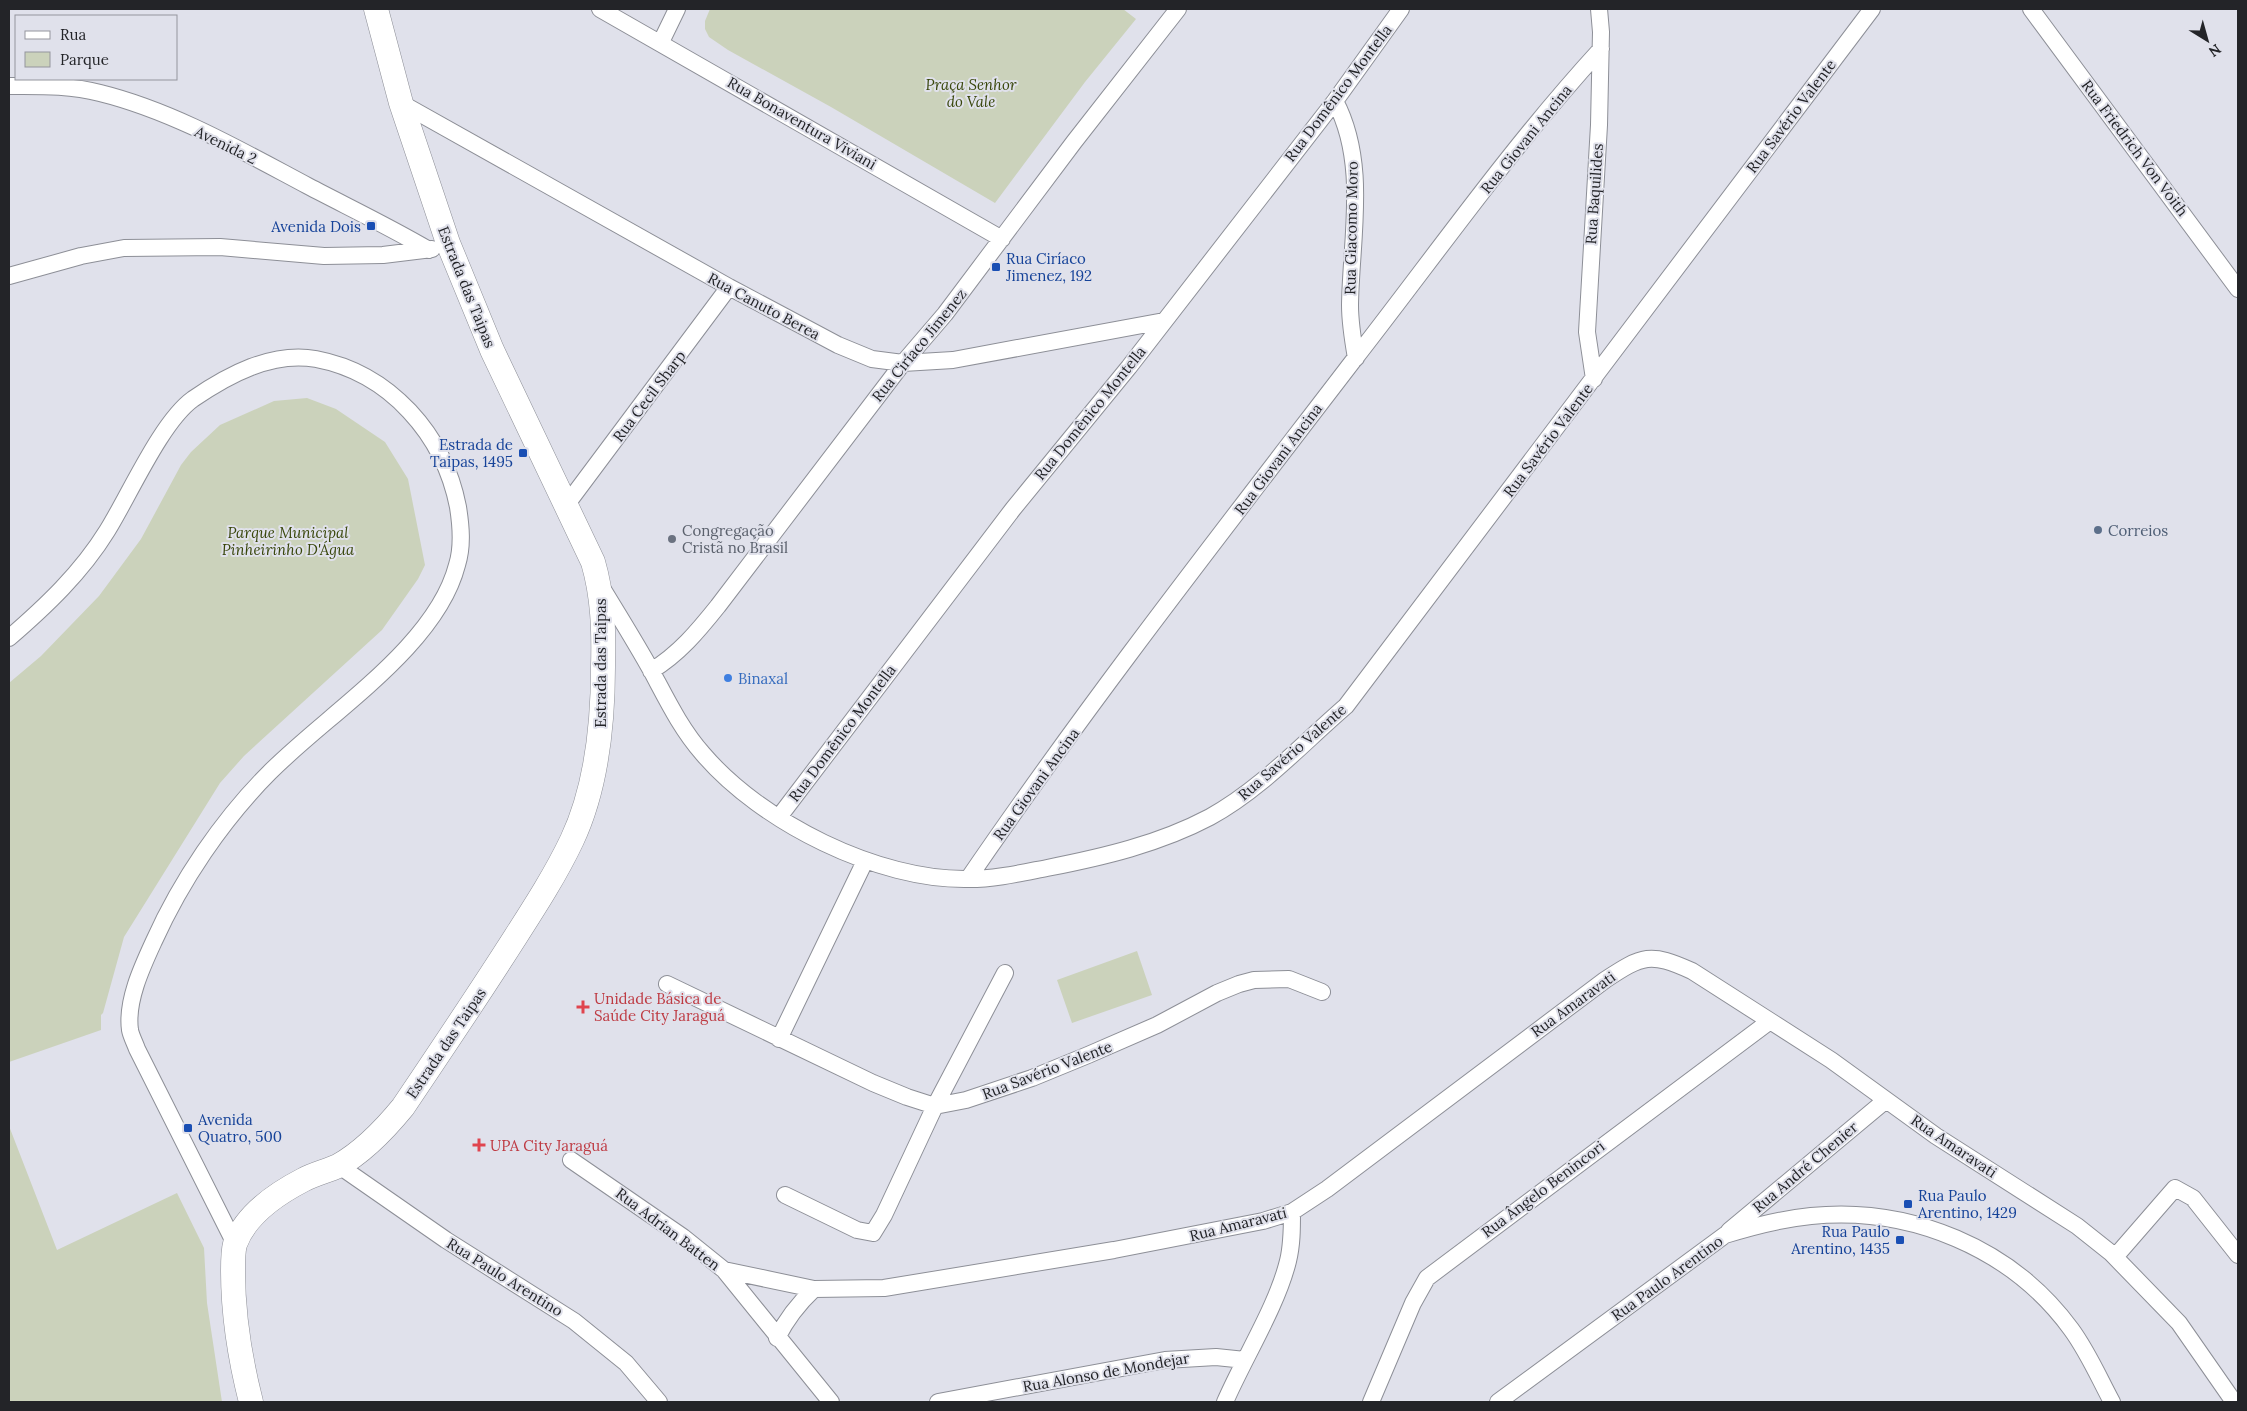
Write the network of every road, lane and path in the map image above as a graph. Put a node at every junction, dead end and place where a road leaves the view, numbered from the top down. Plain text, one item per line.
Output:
1 (376, 9) edge
2 (600, 9) edge
3 (678, 9) edge
4 (1178, 9) edge
5 (1401, 9) edge
6 (1599, 9) edge
7 (1872, 9) edge
8 (2031, 9) edge
9 (661, 42) junction
10 (1601, 49) junction
11 (9, 86) edge
12 (1335, 101) junction
13 (401, 103) junction
14 (1002, 239) junction
15 (439, 246) junction
16 (9, 276) edge
17 (729, 287) junction
18 (2238, 288) edge
19 (1164, 321) junction
20 (1356, 358) junction
21 (903, 363) junction
22 (1594, 379) junction
23 (568, 504) junction
24 (600, 586) junction
25 (9, 638) edge
26 (652, 672) junction
27 (779, 817) junction
28 (865, 861) junction
29 (968, 879) junction
30 (1005, 973) dead end
31 (667, 984) dead end
32 (1322, 992) dead end
33 (1770, 1021) junction
34 (779, 1039) junction
35 (1886, 1100) junction
36 (935, 1106) junction
37 (571, 1160) dead end
38 (338, 1165) junction
39 (785, 1195) dead end
40 (1292, 1212) junction
41 (1725, 1235) junction
42 (235, 1244) junction
43 (2238, 1255) edge
44 (2116, 1257) junction
45 (724, 1270) junction
46 (814, 1289) junction
47 (777, 1338) junction
48 (1245, 1360) junction
49 (251, 1402) edge
50 (659, 1402) edge
51 (831, 1402) edge
52 (938, 1402) edge
53 (1225, 1402) edge
54 (1371, 1402) edge
55 (1498, 1402) edge
56 (2112, 1402) edge
57 (2234, 1402) edge

1 - 13 main road, Estrada das Taipas
2 - 9 street, Rua Bonaventura Viviani
3 - 9 street
4 - 14 street, Rua Ciríaco Jimenez
5 - 12 street, Rua Domênico Montella
6 - 10 street, Rua Baquilides
7 - 22 street, Rua Savério Valente
8 - 18 street, Rua Friedrich Von Voith
9 - 14 street, Rua Bonaventura Viviani
10 - 20 street, Rua Giovani Ancina
10 - 22 street, Rua Baquilides
11 - 15 street, Avenida 2
12 - 19 street, Rua Domênico Montella
12 - 20 street, Rua Giacomo Moro
13 - 15 main road, Estrada das Taipas
13 - 17 street, Rua Canuto Berea
14 - 21 street, Rua Ciríaco Jimenez
15 - 16 street
15 - 23 main road, Estrada das Taipas
17 - 21 street, Rua Canuto Berea
17 - 23 street, Rua Cecil Sharp
19 - 21 street, Rua Canuto Berea
19 - 27 street, Rua Domênico Montella
20 - 29 street, Rua Giovani Ancina
21 - 26 street, Rua Ciríaco Jimenez
22 - 29 street, Rua Savério Valente
23 - 24 main road, Estrada das Taipas
24 - 26 street, Rua Savério Valente
24 - 38 main road, Estrada das Taipas
25 - 42 street
26 - 27 street, Rua Savério Valente
27 - 28 street, Rua Savério Valente
28 - 29 street, Rua Savério Valente
28 - 34 street
30 - 36 street
31 - 34 street
32 - 36 street, Rua Savério Valente
33 - 35 street, Rua Amaravati
33 - 40 street, Rua Amaravati
33 - 54 street, Rua Ângelo Benincori
34 - 36 street
35 - 41 street, Rua André Chenier
35 - 44 street, Rua Amaravati
36 - 39 street
37 - 45 street, Rua Adrian Batten
38 - 42 main road, Estrada das Taipas
38 - 50 street, Rua Paulo Arentino
40 - 46 street, Rua Amaravati
40 - 48 street
41 - 55 street, Rua Paulo Arentino
41 - 56 street, Rua Paulo Arentino
42 - 49 main road
43 - 44 street
44 - 57 street, Rua Amaravati
45 - 46 street, Rua Amaravati
45 - 47 street, Rua Adrian Batten
46 - 47 street
47 - 51 street, Rua Adrian Batten
48 - 52 street, Rua Alonso de Mondejar
48 - 53 street

